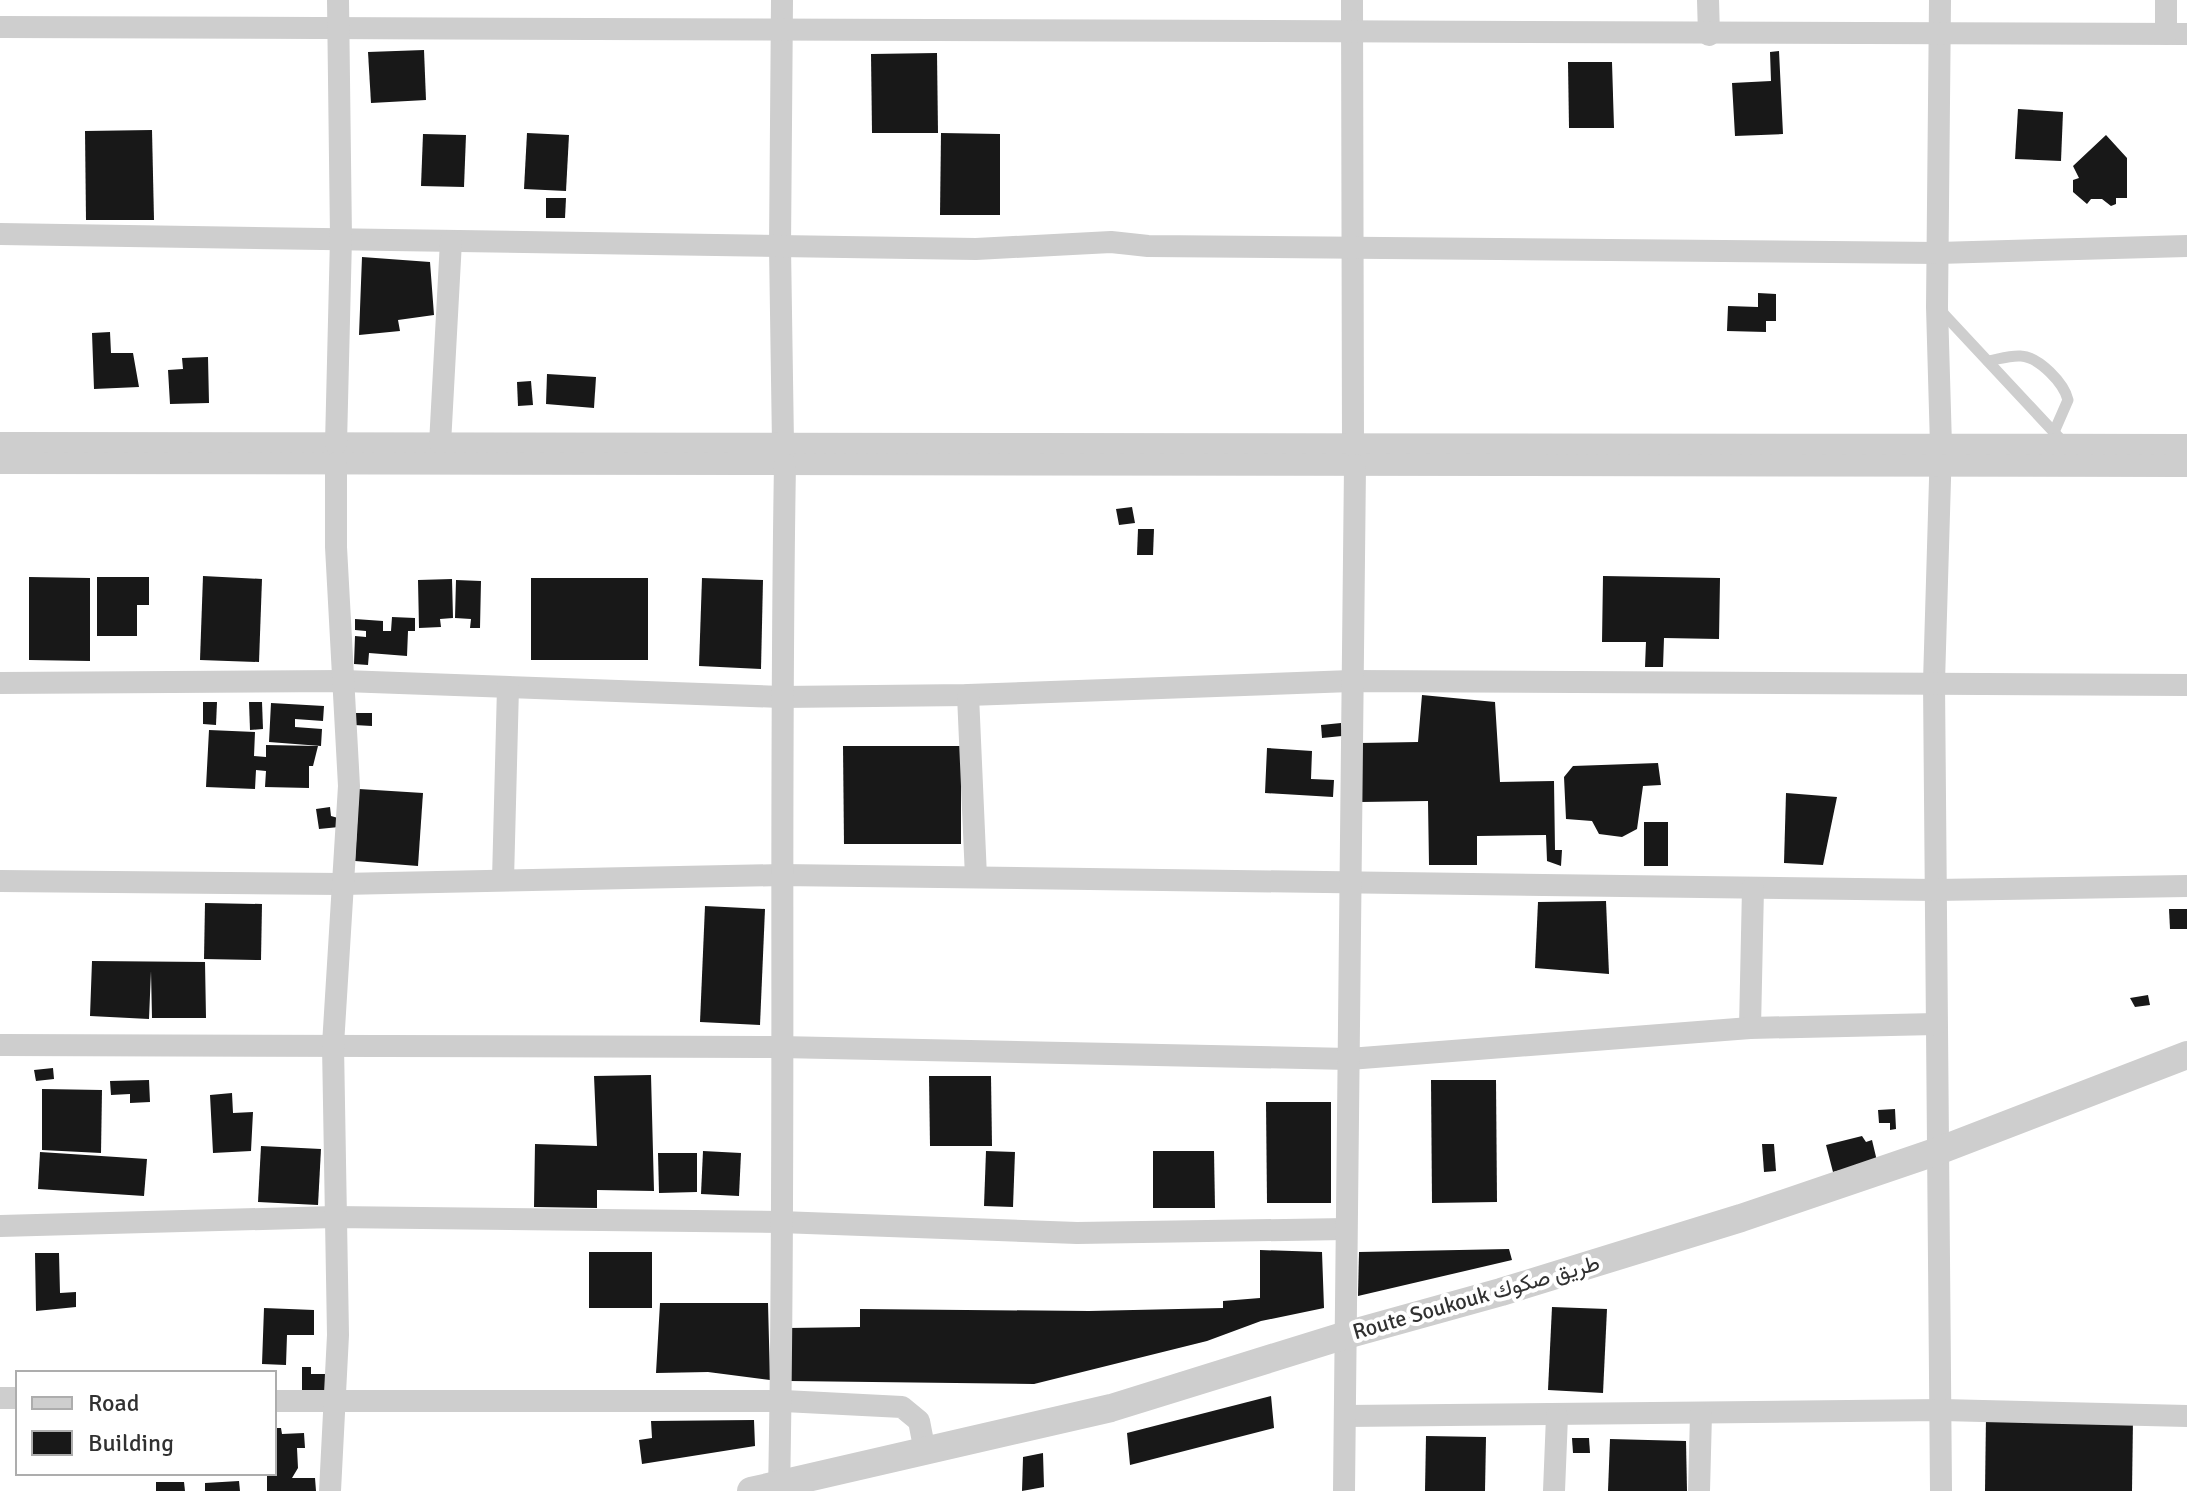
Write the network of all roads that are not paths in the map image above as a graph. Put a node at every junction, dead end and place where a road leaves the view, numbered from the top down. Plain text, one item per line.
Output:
1 (338, 0) edge
2 (782, 0) edge
3 (1352, 0) edge
4 (1708, 0) edge
5 (1940, 0) edge
6 (2166, 0) edge
7 (0, 27) edge
8 (336, 29) junction
9 (782, 31) junction
10 (1352, 33) junction
11 (2176, 34) edge
12 (1709, 35) junction
13 (1940, 36) junction
14 (0, 234) edge
15 (341, 238) junction
16 (451, 241) junction
17 (2187, 246) edge
18 (780, 247) junction
19 (1352, 247) junction
20 (1938, 253) junction
21 (1937, 307) junction
22 (1988, 361) junction
23 (2060, 438) junction
24 (0, 443) edge
25 (440, 444) junction
26 (2187, 445) edge
27 (336, 454) junction
28 (784, 454) junction
29 (1354, 455) junction
30 (1940, 456) junction
31 (0, 463) edge
32 (2187, 466) edge
33 (344, 681) junction
34 (1351, 681) junction
35 (1934, 682) junction
36 (0, 683) edge
37 (2187, 685) edge
38 (508, 687) junction
39 (968, 695) junction
40 (781, 697) junction
41 (781, 875) junction
42 (976, 877) junction
43 (503, 880) junction
44 (0, 881) edge
45 (1352, 882) junction
46 (341, 884) junction
47 (2187, 886) edge
48 (1753, 888) junction
49 (1935, 890) junction
50 (1936, 1024) junction
51 (1750, 1028) junction
52 (0, 1045) edge
53 (333, 1045) junction
54 (780, 1047) junction
55 (2187, 1055) edge
56 (1349, 1059) junction
57 (1938, 1151) junction
58 (334, 1217) junction
59 (780, 1222) junction
60 (0, 1226) edge
61 (1346, 1229) junction
62 (1346, 1335) junction
63 (276, 1401) edge
64 (784, 1401) junction
65 (334, 1402) junction
66 (1942, 1410) junction
67 (1701, 1414) junction
68 (1345, 1416) junction
69 (1557, 1416) junction
70 (2187, 1416) edge
71 (925, 1452) junction
72 (779, 1488) edge
73 (330, 1491) edge
74 (751, 1491) edge
75 (1344, 1491) edge
76 (1554, 1491) edge
77 (1699, 1491) edge
78 (1941, 1491) edge

1 - 8 street
2 - 9 street
3 - 10 street
4 - 12 street
5 - 13 street
6 - 11 street
7 - 8 street
8 - 9 street
8 - 15 street
9 - 10 street
9 - 18 street
10 - 12 street
10 - 19 street
11 - 13 street
12 - 13 street
13 - 20 street
14 - 15 street
15 - 16 street
15 - 27 street
16 - 18 street
16 - 25 street
17 - 20 street
18 - 19 street
18 - 28 street
19 - 20 street
19 - 29 street
20 - 21 street
21 - 22 lane
21 - 30 street
22 - 23 lane
22 - 23 lane
23 - 26 street
23 - 30 street
24 - 27 street
25 - 27 street
25 - 28 street
27 - 28 street
27 - 31 street
27 - 33 street
28 - 29 street
28 - 40 street
29 - 30 street
29 - 34 street
30 - 32 street
30 - 35 street
33 - 36 street
33 - 38 street
33 - 46 street
34 - 35 street
34 - 39 street
34 - 45 street
35 - 37 street
35 - 49 street
38 - 40 street
38 - 43 street
39 - 40 street
39 - 42 street
40 - 41 street
41 - 42 street
41 - 43 street
41 - 54 street
42 - 45 street
43 - 46 street
44 - 46 street
45 - 48 street
45 - 56 street
46 - 53 street
47 - 49 street
48 - 49 street
48 - 51 street
49 - 50 street
50 - 51 street
50 - 57 street
51 - 56 street
52 - 53 street
53 - 54 street
53 - 58 street
54 - 56 street
54 - 59 street
55 - 57 street, Route Soukouk طريق صكوك
56 - 61 street
57 - 62 street, Route Soukouk طريق صكوك
57 - 66 street
58 - 59 street
58 - 60 street
58 - 65 street
59 - 61 street
59 - 64 street
61 - 62 street
62 - 68 street
62 - 71 street, Route Soukouk طريق صكوك
63 - 65 street
64 - 65 street
64 - 71 street
64 - 72 street
65 - 73 street
66 - 67 street
66 - 70 street
66 - 78 street
67 - 69 street
67 - 77 street
68 - 69 street
68 - 75 street
69 - 76 street
71 - 72 street, Route Soukouk طريق صكوك
72 - 74 street, Route Soukouk طريق صكوك

